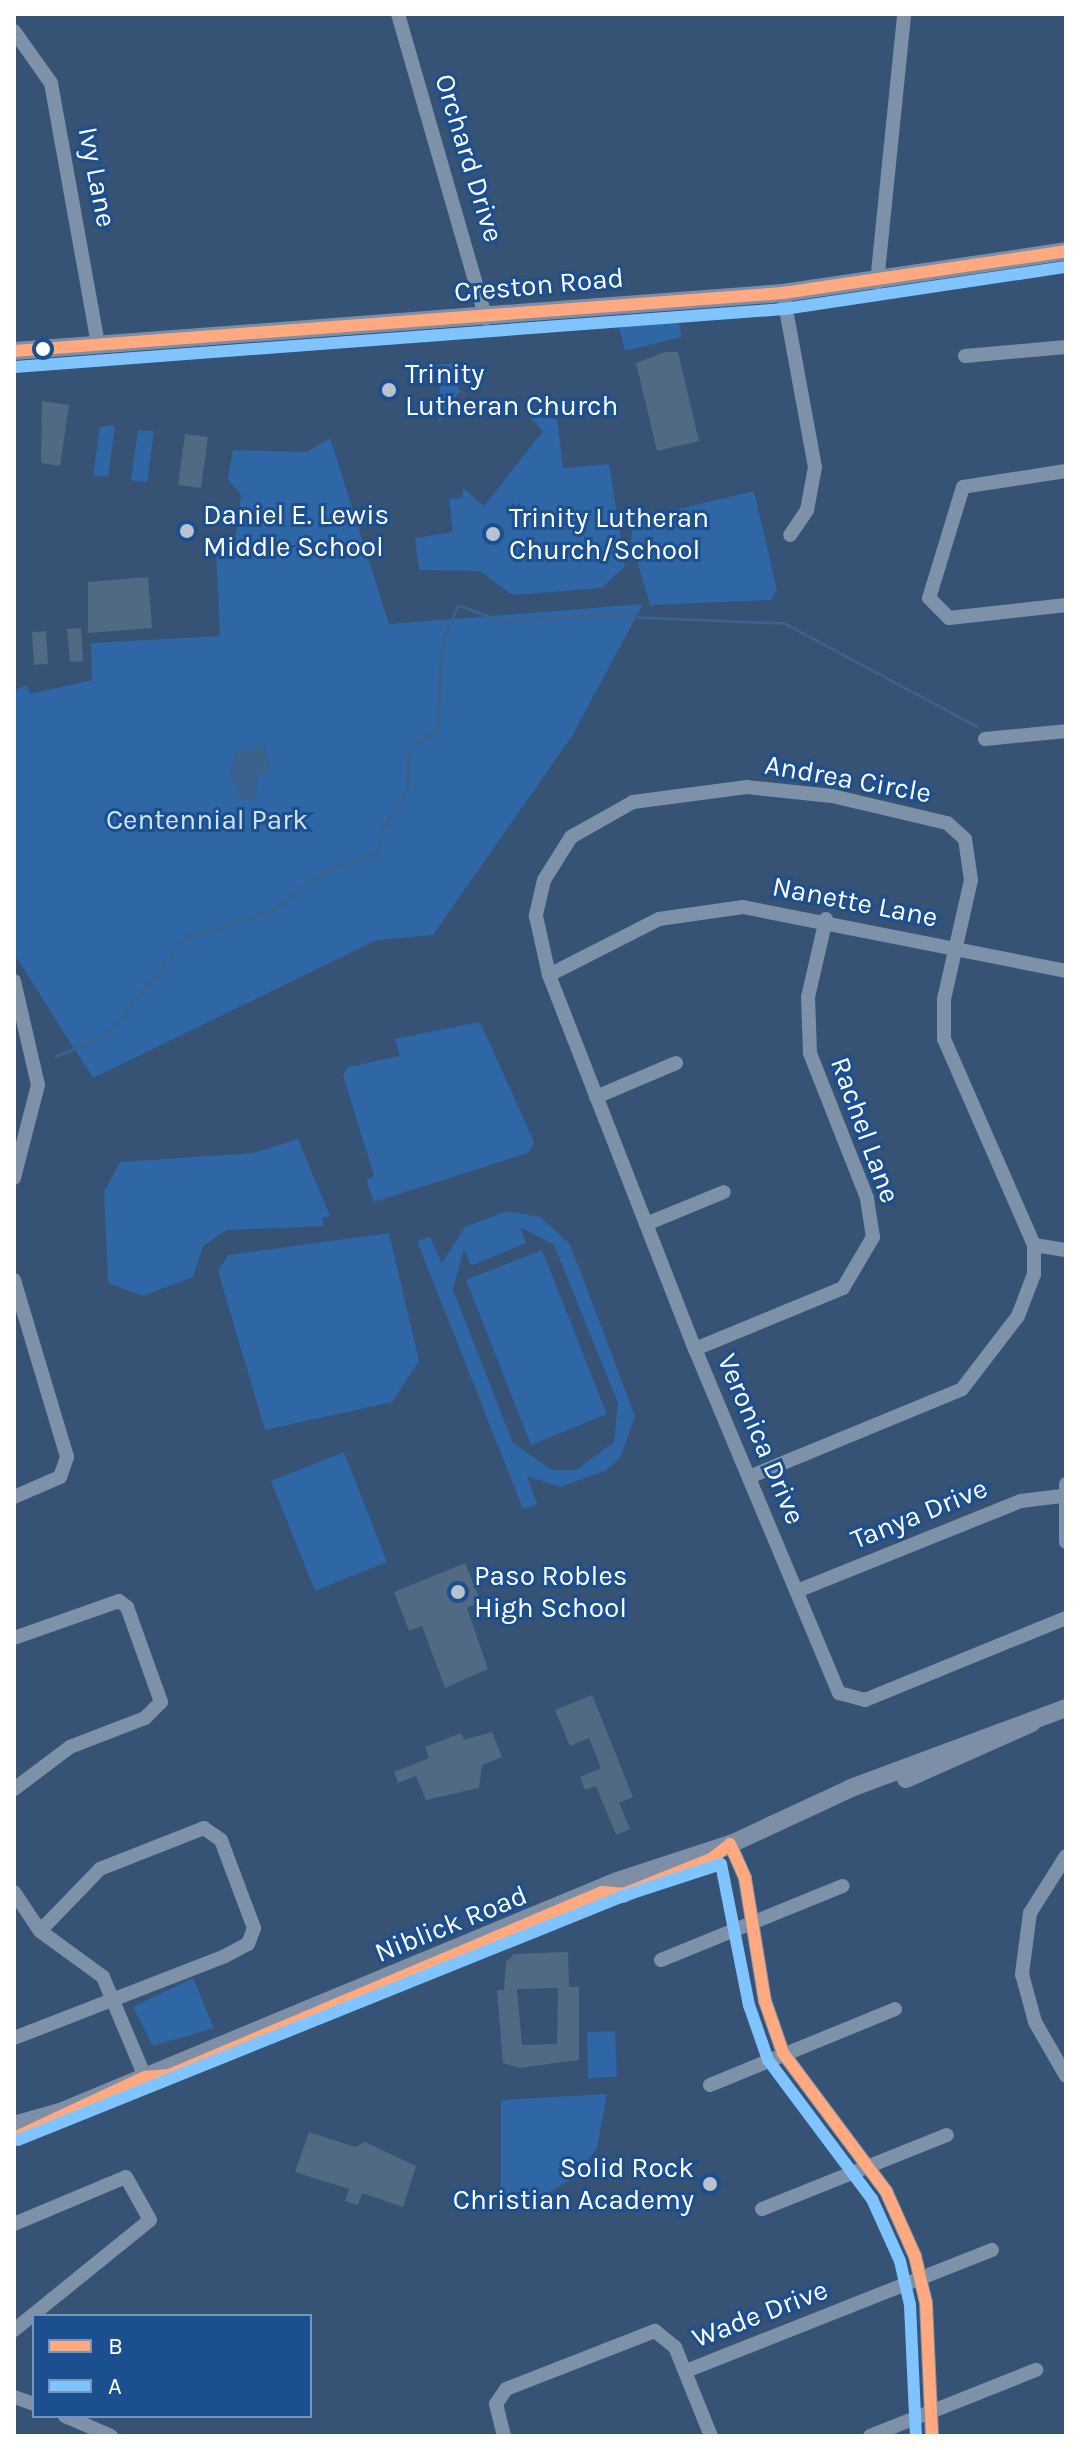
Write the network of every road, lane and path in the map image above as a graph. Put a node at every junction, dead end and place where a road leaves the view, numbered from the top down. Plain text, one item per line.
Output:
1 (398, 14) edge
2 (904, 14) edge
3 (14, 31) edge
4 (1066, 251) edge
5 (877, 282) junction
6 (783, 293) junction
7 (486, 319) junction
8 (98, 345) junction
9 (1066, 347) edge
10 (14, 351) edge
11 (965, 356) dead end
12 (1066, 471) edge
13 (790, 535) dead end
14 (1066, 605) edge
15 (1066, 731) edge
16 (985, 739) dead end
17 (826, 919) junction
18 (958, 950) junction
19 (1066, 971) edge
20 (549, 975) junction
21 (14, 981) edge
22 (676, 1063) dead end
23 (596, 1097) junction
24 (14, 1178) edge
25 (724, 1192) dead end
26 (646, 1224) junction
27 (1034, 1245) junction
28 (1066, 1250) edge
29 (14, 1280) edge
30 (695, 1349) junction
31 (749, 1477) junction
32 (1064, 1490) edge
33 (14, 1497) edge
34 (1066, 1542) edge
35 (797, 1591) junction
36 (1066, 1618) edge
37 (14, 1638) edge
38 (1066, 1708) edge
39 (14, 1789) edge
40 (730, 1844) junction
41 (1066, 1856) edge
42 (842, 1886) dead end
43 (14, 1892) edge
44 (753, 1922) junction
45 (40, 1931) junction
46 (661, 1960) dead end
47 (113, 1999) junction
48 (895, 2009) dead end
49 (14, 2038) edge
50 (783, 2053) junction
51 (1066, 2076) edge
52 (145, 2077) junction
53 (710, 2085) dead end
54 (60, 2112) junction
55 (14, 2125) edge
56 (947, 2135) dead end
57 (14, 2138) edge
58 (867, 2164) junction
59 (762, 2209) dead end
60 (14, 2224) edge
61 (992, 2250) dead end
62 (922, 2279) junction
63 (34, 2314) edge
64 (32, 2315) edge
65 (14, 2330) edge
66 (1036, 2370) dead end
67 (686, 2371) junction
68 (930, 2413) junction
69 (70, 2418) edge
70 (111, 2436) edge
71 (504, 2436) edge
72 (711, 2436) edge
73 (870, 2436) edge
74 (932, 2436) edge

1 - 7 street, Orchard Drive
2 - 5 street
3 - 8 street, Ivy Lane
4 - 5 main road, Creston Road
5 - 6 main road, Creston Road
6 - 7 main road, Creston Road
6 - 13 street
7 - 8 main road, Creston Road
8 - 10 main road, Creston Road
9 - 11 street
12 - 14 street
15 - 16 street
17 - 18 street, Nanette Lane
17 - 20 street, Nanette Lane
17 - 30 street, Rachel Lane
18 - 19 street, Nanette Lane
18 - 20 street, Andrea Circle
18 - 27 street
20 - 23 street, Veronica Drive
21 - 24 street
22 - 23 street
23 - 26 street, Veronica Drive
25 - 26 street
26 - 30 street, Veronica Drive
27 - 28 street
27 - 31 street
29 - 33 street
30 - 31 street, Veronica Drive
31 - 35 street, Veronica Drive
32 - 34 street
32 - 35 street, Tanya Drive
35 - 36 street, Veronica Drive
37 - 39 street
38 - 40 main road, Niblick Road
40 - 44 street
40 - 52 main road, Niblick Road
41 - 51 street
42 - 44 street
43 - 45 street
44 - 46 street
44 - 50 street
45 - 47 street
45 - 47 street
47 - 49 street
47 - 52 street
48 - 50 street
50 - 53 street
50 - 58 street
52 - 54 main road, Niblick Road
54 - 55 main road, Niblick Road
54 - 57 main road, Niblick Road
56 - 58 street
58 - 59 street
58 - 62 street
60 - 63 street
61 - 62 street, Wade Drive
62 - 67 street, Wade Drive
62 - 68 street
64 - 65 street
66 - 68 street
67 - 71 street, Wade Drive
67 - 72 street
68 - 73 street
68 - 74 street
69 - 70 street

